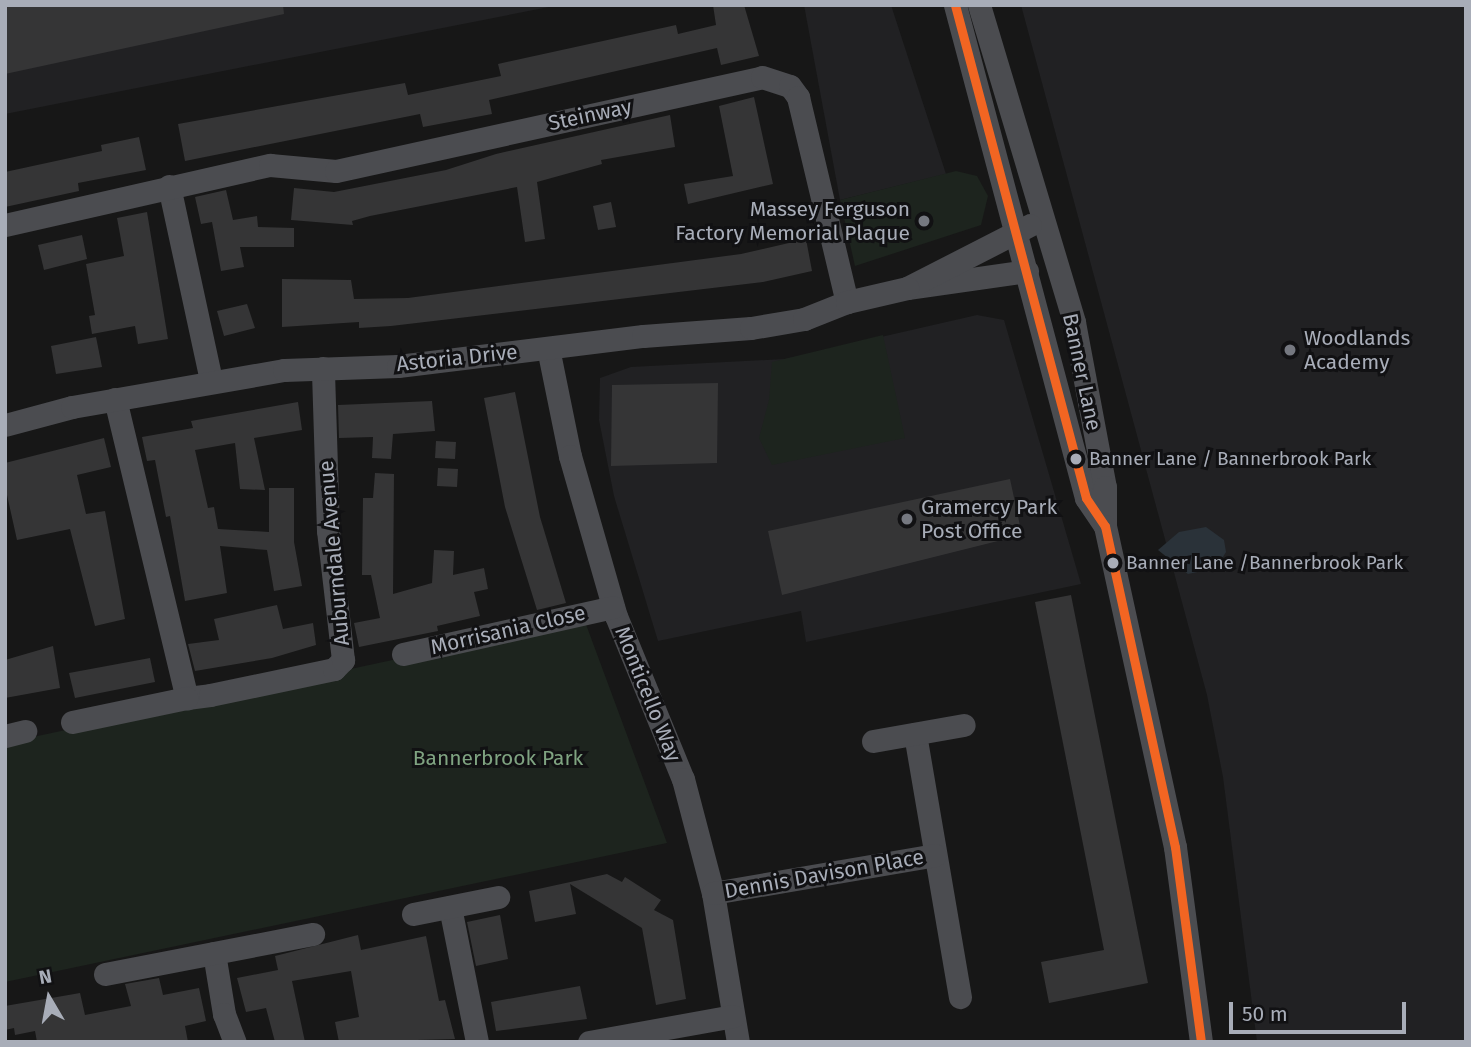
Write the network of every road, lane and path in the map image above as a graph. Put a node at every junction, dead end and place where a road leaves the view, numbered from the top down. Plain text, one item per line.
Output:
1 (956, 5) edge
2 (979, 5) edge
3 (169, 186) junction
4 (5, 225) edge
5 (1029, 226) junction
6 (1027, 271) junction
7 (907, 288) junction
8 (846, 302) junction
9 (548, 348) junction
10 (323, 368) junction
11 (211, 380) junction
12 (115, 398) junction
13 (5, 425) edge
14 (1105, 526) junction
15 (613, 607) junction
16 (403, 654) dead end
17 (187, 698) junction
18 (72, 722) dead end
19 (964, 725) dead end
20 (915, 734) junction
21 (873, 741) dead end
22 (935, 855) junction
23 (713, 893) junction
24 (498, 897) dead end
25 (450, 907) junction
26 (413, 914) dead end
27 (313, 934) dead end
28 (214, 954) junction
29 (105, 974) dead end
30 (960, 998) dead end
31 (733, 1016) junction
32 (235, 1042) edge
33 (477, 1042) edge
34 (589, 1042) edge
35 (738, 1042) edge
36 (1201, 1042) edge

1 - 5 street, Banner Lane
2 - 5 street, Banner Lane
3 - 4 street, Steinway
3 - 8 street, Steinway
3 - 11 street
5 - 6 street, Banner Lane
5 - 7 street, Astoria Drive
5 - 14 street, Banner Lane
6 - 7 street, Astoria Drive
6 - 14 street, Banner Lane
7 - 8 street, Astoria Drive
8 - 9 street, Astoria Drive
9 - 10 street, Astoria Drive
9 - 15 street, Monticello Way
10 - 11 street, Astoria Drive
10 - 17 street, Auburndale Avenue
11 - 12 street, Astoria Drive
12 - 13 street, Astoria Drive
12 - 17 street
14 - 36 street, Banner Lane
15 - 16 street, Morrisania Close
15 - 23 street, Monticello Way
17 - 18 street, Auburndale Avenue
19 - 20 street
20 - 21 street
20 - 22 street, Dennis Davison Place
22 - 23 street, Dennis Davison Place
22 - 30 street, Dennis Davison Place
23 - 31 street, Monticello Way
24 - 25 street
25 - 26 street
25 - 33 street
27 - 28 street
28 - 29 street
28 - 32 street
31 - 34 street
31 - 35 street, Monticello Way

